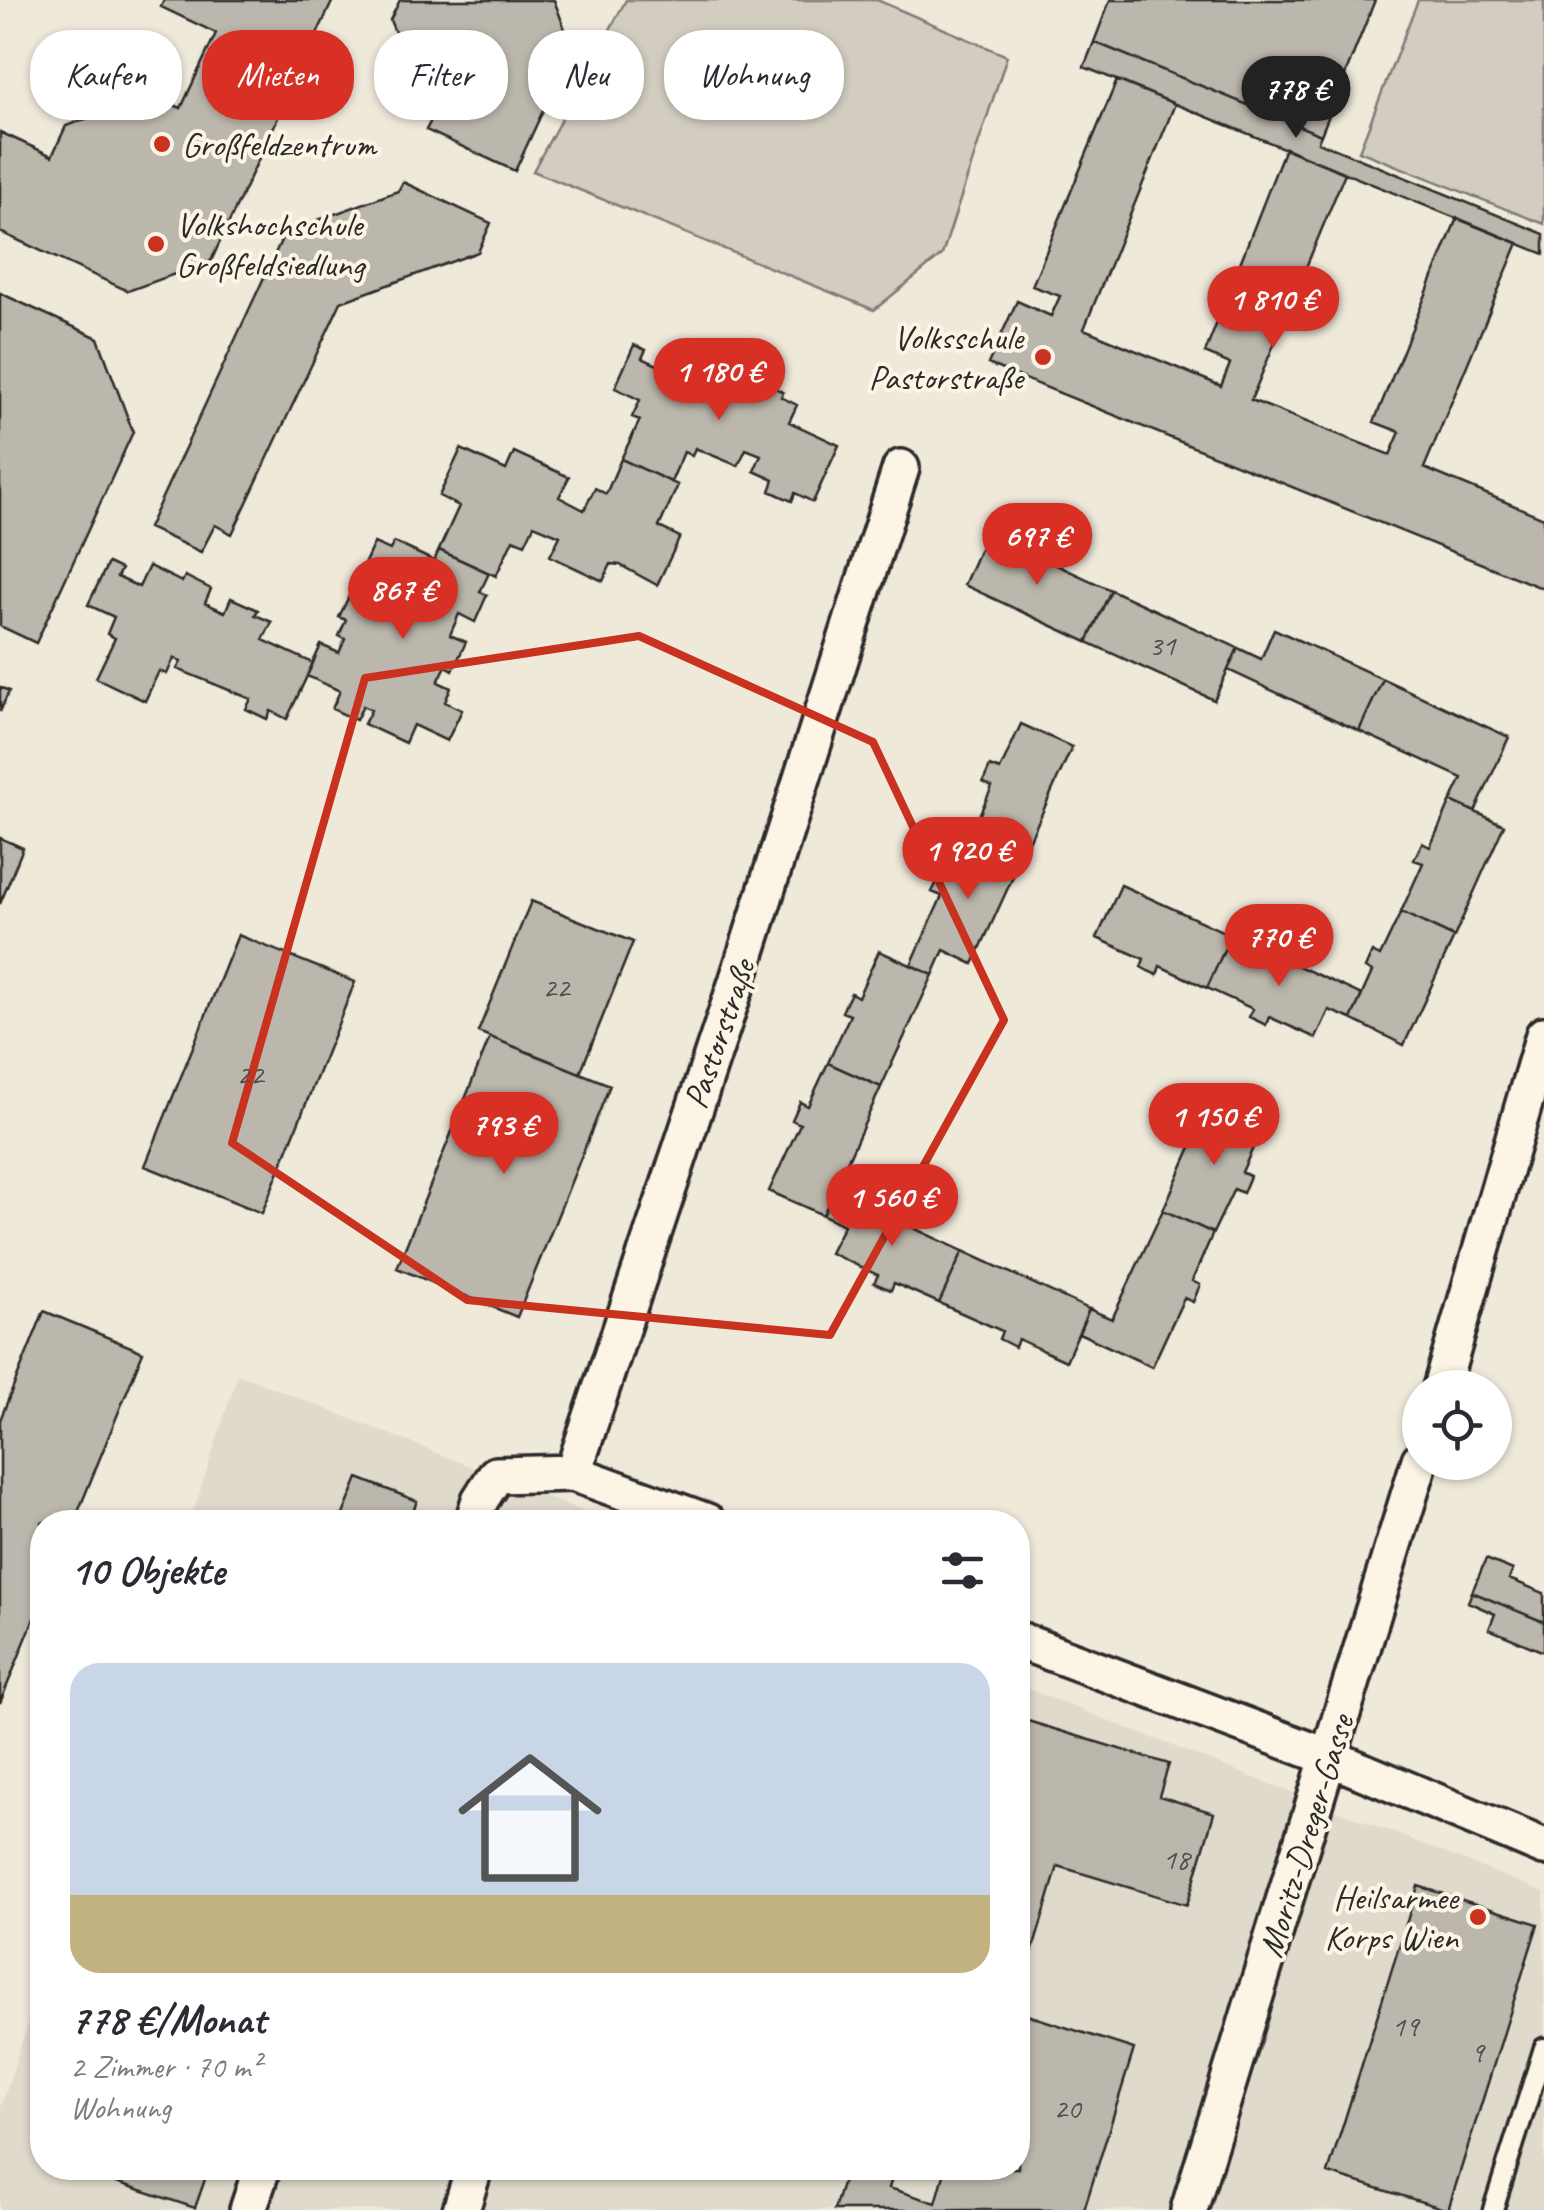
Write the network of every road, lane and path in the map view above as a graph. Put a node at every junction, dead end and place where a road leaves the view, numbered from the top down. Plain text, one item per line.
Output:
1 (902, 468) dead end
2 (1541, 1056) edge
3 (1447, 1370) edge
4 (574, 1473) junction
5 (1414, 1480) edge
6 (476, 1510) edge
7 (667, 1510) edge
8 (1030, 1645) edge
9 (1331, 1758) junction
10 (1544, 1848) edge
11 (1544, 2048) edge
12 (258, 2180) edge
13 (470, 2180) edge
14 (248, 2210) edge
15 (461, 2210) edge
16 (1189, 2210) edge
17 (1494, 2210) edge

1 - 4 street, Pastorstraße
2 - 3 street
4 - 6 street
4 - 7 street
5 - 9 street, Moritz-Dreger-Gasse
8 - 9 street
9 - 10 street
9 - 16 street, Moritz-Dreger-Gasse
11 - 17 lane
12 - 14 street
13 - 15 street

